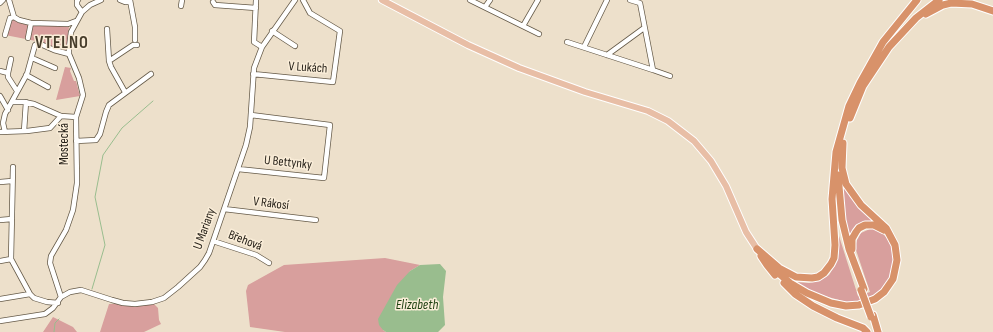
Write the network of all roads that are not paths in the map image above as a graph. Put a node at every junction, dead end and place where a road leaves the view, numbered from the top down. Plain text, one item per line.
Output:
1 (3, 0) edge
2 (9, 0) edge
3 (78, 0) edge
4 (99, 0) edge
5 (120, 0) edge
6 (182, 0) edge
7 (256, 0) edge
8 (295, 0) edge
9 (303, 0) edge
10 (382, 0) edge
11 (470, 0) edge
12 (490, 0) edge
13 (538, 0) edge
14 (608, 0) edge
15 (630, 0) edge
16 (917, 0) edge
17 (923, 0) edge
18 (939, 0) edge
19 (130, 1) edge
20 (213, 2) dead end
21 (0, 3) edge
22 (181, 6) dead end
23 (256, 8) junction
24 (485, 8) junction
25 (993, 11) edge
26 (82, 12) junction
27 (14, 17) junction
28 (76, 22) junction
29 (30, 23) junction
30 (523, 26) junction
31 (644, 28) junction
32 (107, 29) dead end
33 (272, 32) junction
34 (539, 34) dead end
35 (5, 35) dead end
36 (28, 38) dead end
37 (567, 42) dead end
38 (295, 46) dead end
39 (262, 47) junction
40 (584, 48) junction
41 (889, 48) junction
42 (69, 54) junction
43 (607, 55) junction
44 (32, 58) junction
45 (11, 59) dead end
46 (109, 61) junction
47 (55, 68) dead end
48 (868, 68) junction
49 (653, 70) junction
50 (0, 71) edge
51 (8, 73) junction
52 (152, 74) dead end
53 (253, 74) junction
54 (26, 75) junction
55 (670, 76) dead end
56 (48, 87) dead end
57 (17, 91) junction
58 (125, 92) junction
59 (0, 96) edge
60 (12, 102) junction
61 (26, 102) junction
62 (8, 110) junction
63 (251, 115) junction
64 (61, 116) junction
65 (76, 117) junction
66 (24, 131) junction
67 (2, 132) edge
68 (76, 141) junction
69 (843, 143) junction
70 (13, 167) dead end
71 (238, 169) junction
72 (834, 178) junction
73 (12, 181) junction
74 (0, 182) edge
75 (224, 209) junction
76 (12, 219) junction
77 (0, 220) edge
78 (316, 220) dead end
79 (889, 234) junction
80 (213, 240) junction
81 (757, 249) junction
82 (11, 259) junction
83 (0, 261) edge
84 (269, 263) dead end
85 (862, 289) junction
86 (30, 294) junction
87 (61, 297) junction
88 (0, 299) edge
89 (58, 303) junction
90 (0, 321) edge
91 (867, 332) edge
92 (876, 332) edge

1 - 21 street
2 - 27 street
3 - 26 street
4 - 26 street, Mostecká
5 - 19 street
6 - 22 street
7 - 23 street
8 - 33 street, U Mariany
9 - 53 street, V Lukách
10 - 81 main road
11 - 24 street
12 - 24 street
13 - 30 street
14 - 40 street
15 - 31 street
16 - 48 highway
17 - 48 highway
18 - 41 highway
19 - 46 street
20 - 23 street
23 - 39 street
24 - 30 street
25 - 41 highway
26 - 28 street, Mostecká
27 - 29 street
27 - 35 street
28 - 29 street
28 - 42 street, Mostecká
29 - 36 street
30 - 34 street
31 - 43 street
31 - 49 street
32 - 46 street
33 - 38 street
33 - 39 street, U Mariany
37 - 40 street
39 - 53 street, U Mariany
40 - 43 street
41 - 69 highway
42 - 44 street
42 - 65 street, Mostecká
43 - 49 street
44 - 47 street
44 - 54 street
45 - 51 street
46 - 58 street
48 - 72 highway
49 - 55 street
50 - 51 street
51 - 57 street
52 - 58 street
53 - 63 street, U Mariany
54 - 56 street
54 - 57 street
57 - 60 street
58 - 68 street
59 - 62 street
60 - 61 street
60 - 62 street
61 - 64 street
61 - 66 street
62 - 67 street
63 - 71 street, U Mariany
63 - 71 street, U Bettynky
64 - 65 street
64 - 66 street
65 - 68 street, Mostecká
66 - 67 street
68 - 87 street, Mostecká
69 - 79 highway
69 - 85 highway
70 - 73 street
71 - 75 street, U Mariany
72 - 81 highway
72 - 85 highway
73 - 74 street
73 - 76 street
75 - 78 street, V Rákosí
75 - 80 street, U Mariany
76 - 77 street
76 - 82 street
79 - 81 highway
79 - 85 highway
80 - 84 street, Břehová
80 - 87 street, U Mariany
81 - 91 highway
82 - 83 street
82 - 86 street
85 - 92 highway, bridge
86 - 88 street
86 - 89 street
87 - 89 street
89 - 90 street

